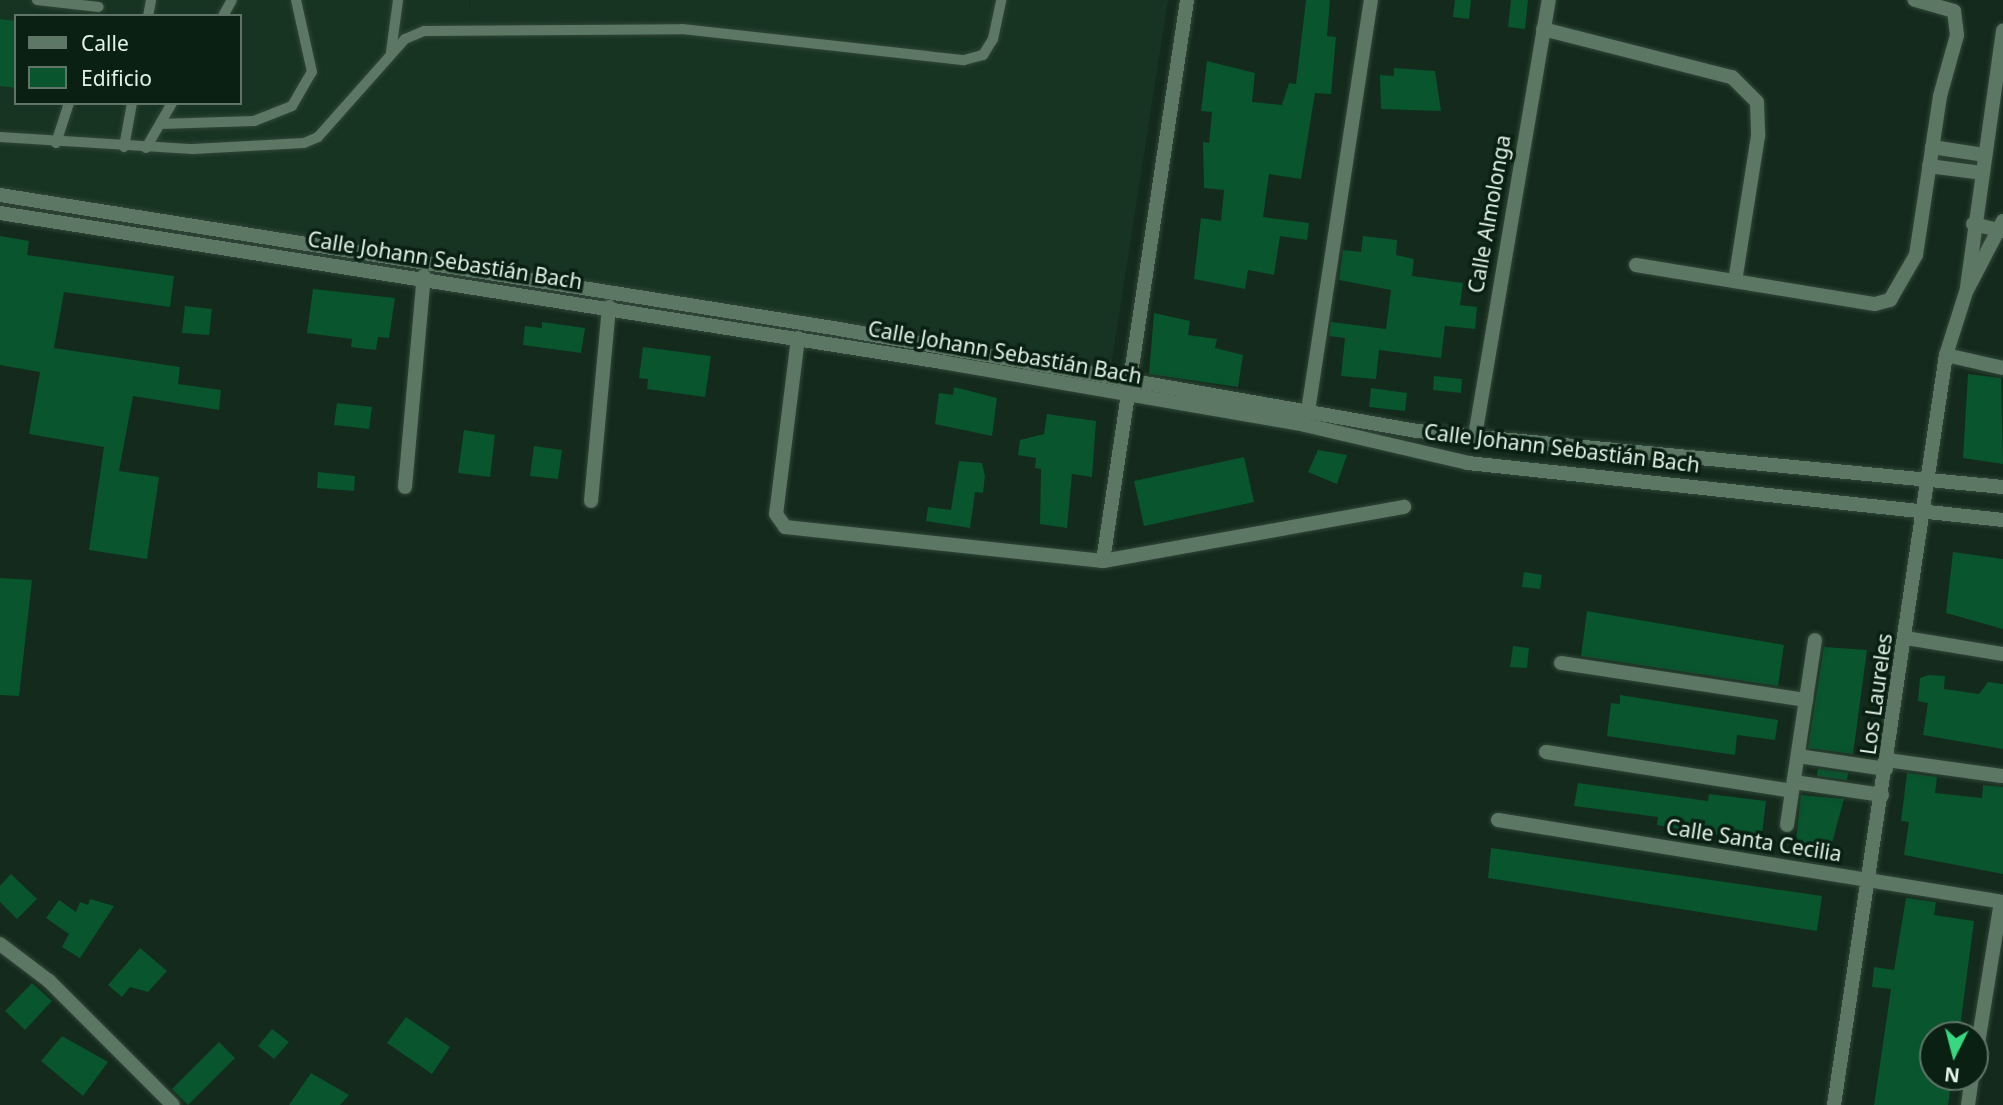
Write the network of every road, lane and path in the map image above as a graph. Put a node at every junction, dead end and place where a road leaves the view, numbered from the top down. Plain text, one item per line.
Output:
1 (37, 0) edge
2 (296, 0) edge
3 (398, 0) edge
4 (1001, 0) edge
5 (1187, 0) edge
6 (1371, 0) edge
7 (1549, 0) edge
8 (1915, 0) edge
9 (99, 8) edge
10 (1544, 29) junction
11 (2003, 31) edge
12 (391, 52) junction
13 (68, 105) edge
14 (132, 105) edge
15 (171, 105) edge
16 (160, 124) junction
17 (0, 137) edge
18 (56, 143) junction
19 (124, 147) junction
20 (1932, 147) junction
21 (146, 148) junction
22 (1985, 155) junction
23 (1929, 166) junction
24 (1982, 173) junction
25 (0, 195) edge
26 (0, 214) edge
27 (1973, 224) junction
28 (2003, 228) edge
29 (1636, 265) dead end
30 (424, 276) junction
31 (1735, 281) junction
32 (1966, 292) junction
33 (609, 307) junction
34 (797, 338) junction
35 (1946, 355) junction
36 (2003, 368) edge
37 (1130, 377) junction
38 (1128, 395) junction
39 (1308, 411) junction
40 (1475, 436) junction
41 (1927, 477) junction
42 (405, 487) dead end
43 (2003, 487) edge
44 (591, 501) dead end
45 (1404, 507) dead end
46 (1923, 508) junction
47 (2003, 520) edge
48 (1103, 562) junction
49 (1906, 638) junction
50 (1815, 640) dead end
51 (2003, 654) edge
52 (1561, 663) dead end
53 (1806, 700) junction
54 (1546, 752) dead end
55 (1798, 756) junction
56 (1887, 765) junction
57 (2003, 776) edge
58 (1793, 786) junction
59 (1882, 795) junction
60 (1497, 820) dead end
61 (1787, 825) dead end
62 (1869, 880) junction
63 (2002, 902) edge
64 (0, 944) edge
65 (1982, 1021) edge
66 (173, 1105) edge
67 (1834, 1105) edge

1 - 9 lane
2 - 16 lane
3 - 12 lane
4 - 12 lane
5 - 37 street
6 - 39 street
7 - 10 street, Calle Almolonga
8 - 20 street
10 - 31 street
10 - 40 street, Calle Almolonga
11 - 22 street
12 - 21 lane
13 - 18 lane
14 - 19 lane
15 - 16 lane
16 - 21 lane
17 - 18 lane
18 - 19 lane
19 - 21 lane
20 - 22 street
20 - 23 street
22 - 24 street
23 - 24 street
23 - 31 street
24 - 27 street
25 - 37 street, Calle Johann Sebastián Bach
26 - 30 street, Calle Johann Sebastián Bach
27 - 28 street
27 - 32 street
28 - 32 street
29 - 31 street
30 - 33 street, Calle Johann Sebastián Bach
30 - 42 street
32 - 35 street, Los Laureles
33 - 34 street, Calle Johann Sebastián Bach
33 - 44 street
34 - 38 street, Calle Johann Sebastián Bach
34 - 48 street
35 - 36 street
35 - 41 street, Los Laureles
37 - 38 street
37 - 39 street, Calle Johann Sebastián Bach
38 - 46 street, Calle Johann Sebastián Bach
38 - 48 street
39 - 40 street, Calle Johann Sebastián Bach
40 - 41 street, Calle Johann Sebastián Bach
41 - 43 street, Calle Johann Sebastián Bach
41 - 46 street, Los Laureles
45 - 48 street
46 - 47 street, Calle Johann Sebastián Bach
46 - 49 street, Los Laureles
49 - 51 street
49 - 56 street, Los Laureles
50 - 53 street
52 - 53 street
53 - 55 street
54 - 58 street
55 - 56 street
55 - 58 street
56 - 57 street
56 - 59 street, Los Laureles
58 - 59 street
58 - 61 street
59 - 62 street, Los Laureles
60 - 62 street, Calle Santa Cecilia
62 - 63 street, Calle Santa Cecilia
62 - 67 street, Los Laureles
63 - 65 street
64 - 66 street

